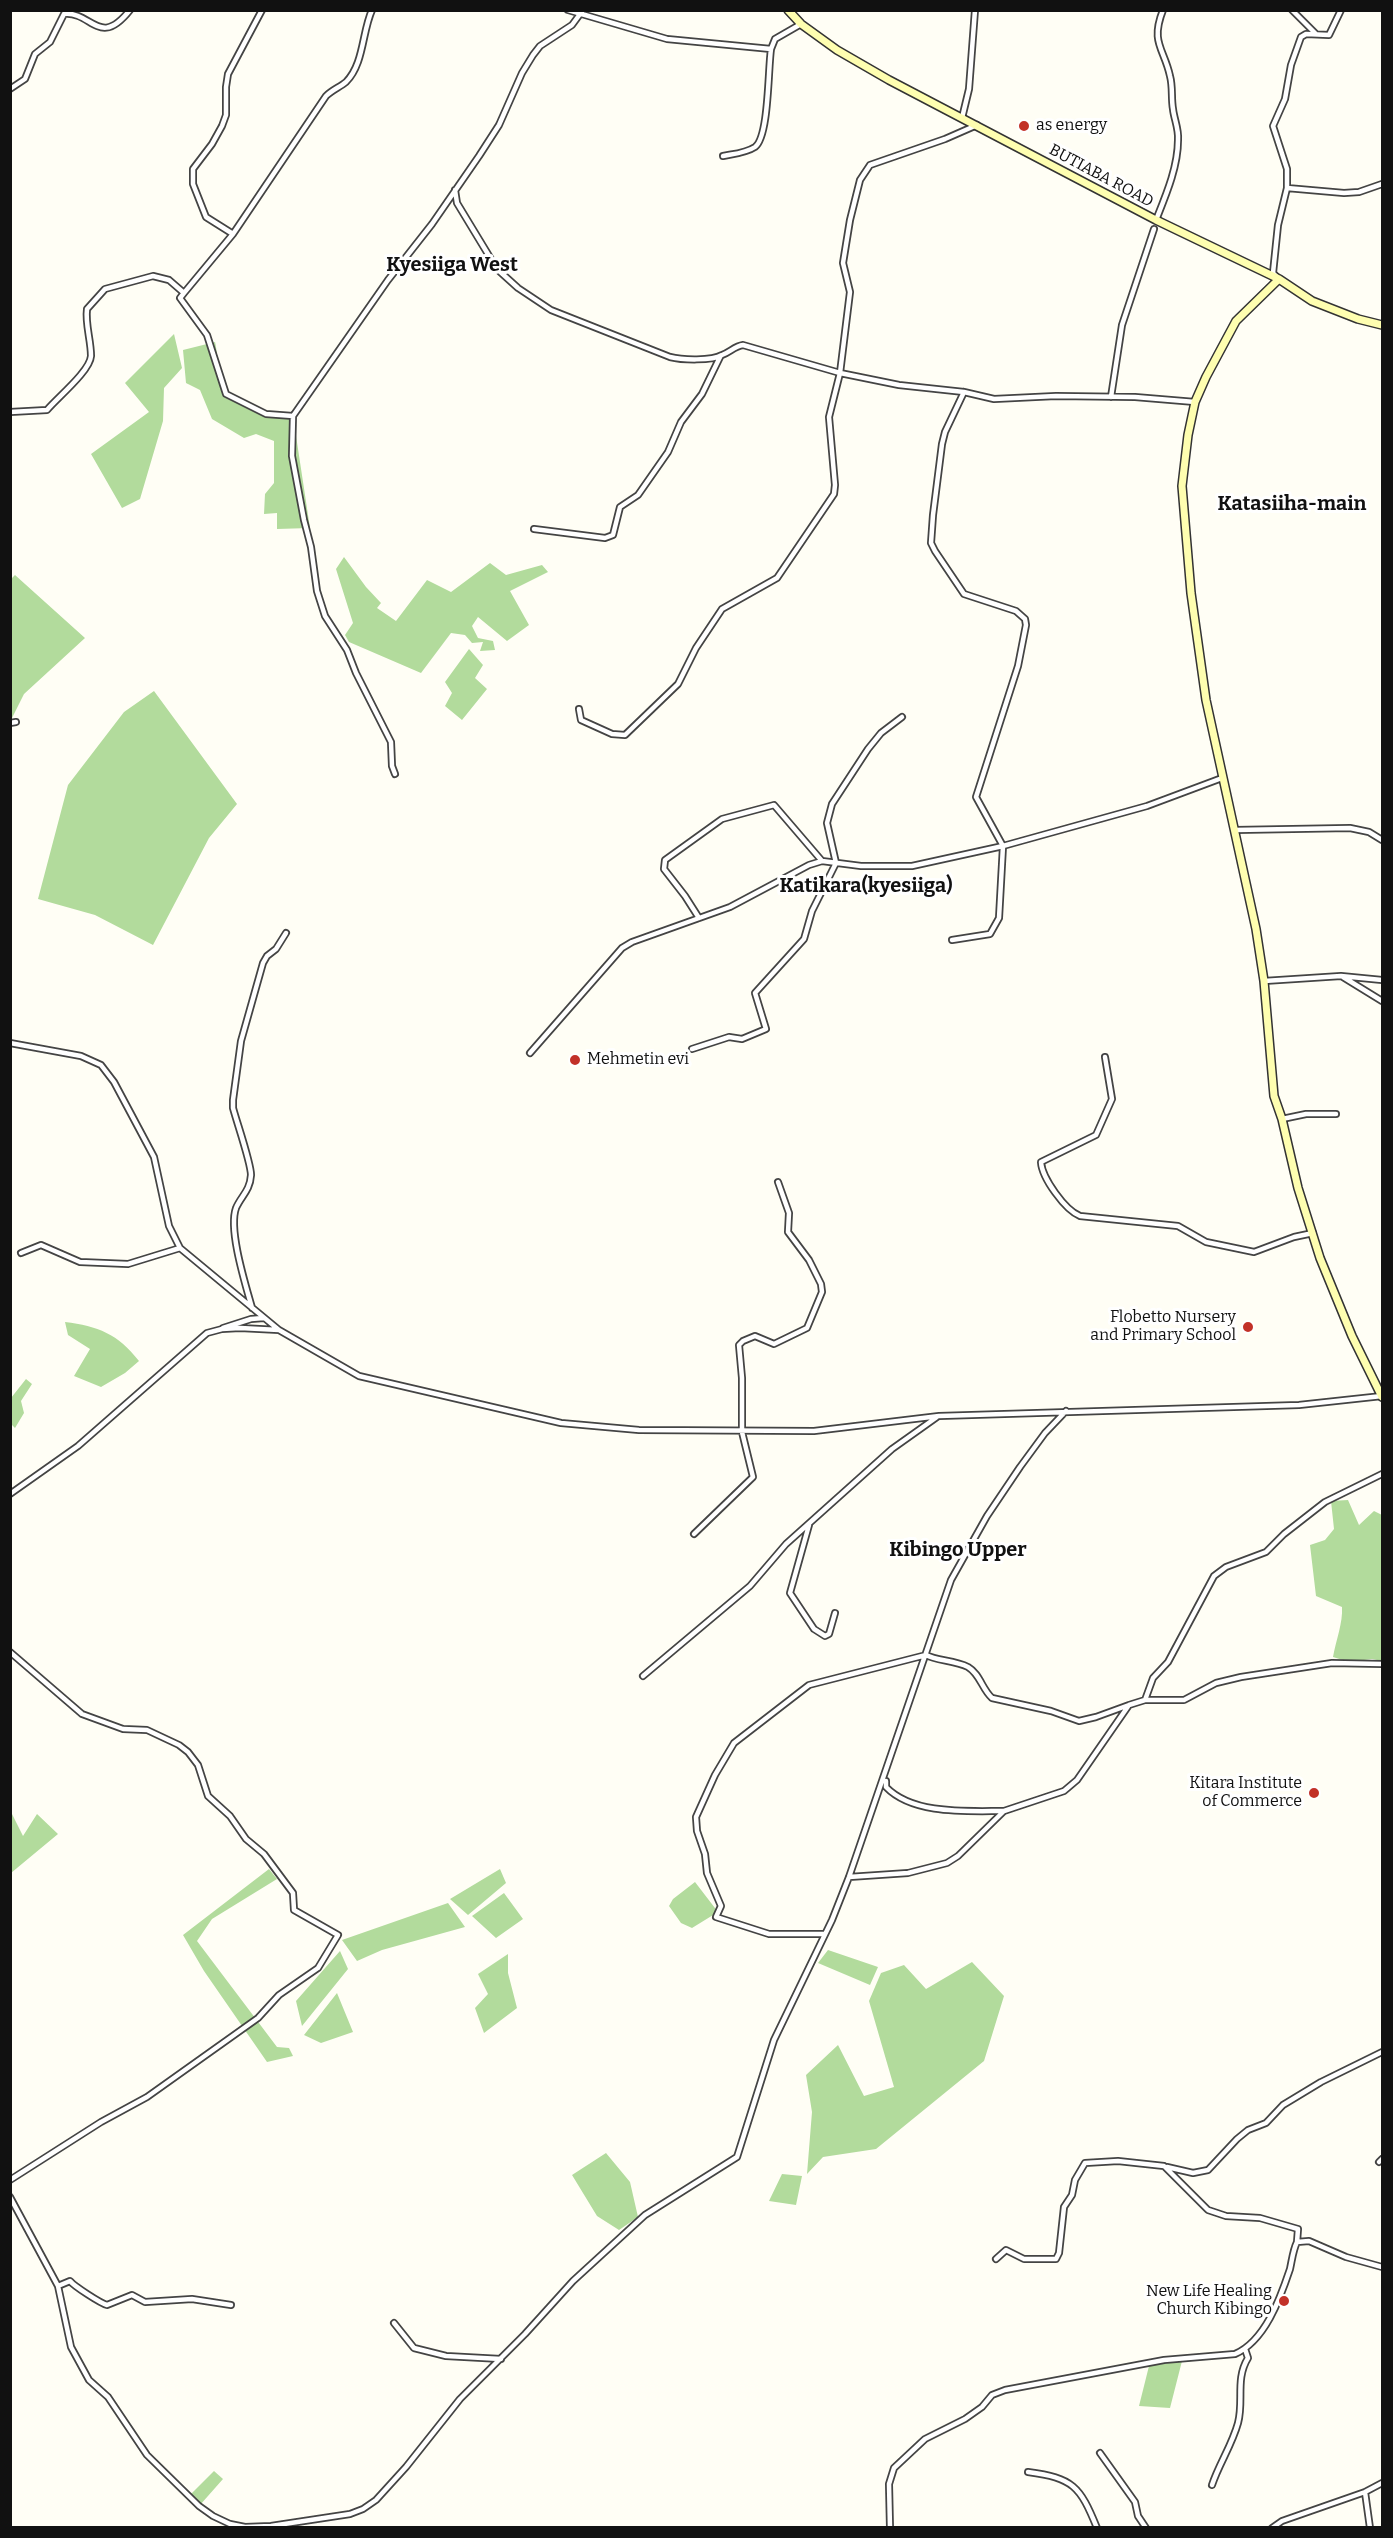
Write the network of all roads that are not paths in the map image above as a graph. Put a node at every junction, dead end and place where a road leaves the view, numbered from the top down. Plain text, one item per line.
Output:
1 (130, 10) edge
2 (262, 10) edge
3 (372, 10) edge
4 (568, 10) edge
5 (788, 10) edge
6 (975, 10) edge
7 (1163, 10) edge
8 (1292, 10) edge
9 (1341, 10) edge
10 (582, 12) edge
11 (801, 24) junction
12 (1316, 34) junction
13 (771, 49) junction
14 (10, 89) edge
15 (962, 117) junction
16 (977, 124) junction
17 (723, 156) dead end
18 (1383, 184) edge
19 (1287, 188) junction
20 (455, 190) junction
21 (1156, 220) junction
22 (1154, 230) dead end
23 (233, 234) junction
24 (1279, 279) junction
25 (184, 293) junction
26 (1383, 325) edge
27 (720, 357) junction
28 (840, 373) junction
29 (964, 392) junction
30 (1111, 397) junction
31 (1195, 402) junction
32 (10, 412) edge
33 (293, 416) junction
34 (534, 529) dead end
35 (579, 709) dead end
36 (902, 717) dead end
37 (395, 774) dead end
38 (1222, 778) junction
39 (1235, 830) junction
40 (1383, 840) edge
41 (1003, 846) junction
42 (822, 861) junction
43 (836, 863) junction
44 (699, 918) junction
45 (286, 933) dead end
46 (951, 940) dead end
47 (1341, 976) junction
48 (1383, 980) edge
49 (1264, 981) junction
50 (1383, 1001) edge
51 (10, 1043) edge
52 (692, 1048) dead end
53 (530, 1053) dead end
54 (1105, 1057) dead end
55 (1336, 1114) dead end
56 (1282, 1119) junction
57 (778, 1182) dead end
58 (1313, 1233) junction
59 (180, 1248) junction
60 (21, 1253) dead end
61 (252, 1308) junction
62 (264, 1318) junction
63 (222, 1329) junction
64 (279, 1330) junction
65 (1382, 1397) edge
66 (1066, 1411) junction
67 (939, 1416) junction
68 (742, 1432) junction
69 (1383, 1474) edge
70 (10, 1494) edge
71 (810, 1522) junction
72 (694, 1534) dead end
73 (835, 1614) dead end
74 (10, 1652) edge
75 (926, 1655) junction
76 (1383, 1664) edge
77 (643, 1676) dead end
78 (1145, 1700) junction
79 (1129, 1705) junction
80 (886, 1775) junction
81 (1004, 1811) junction
82 (849, 1877) junction
83 (825, 1934) junction
84 (1383, 2052) edge
85 (1164, 2166) junction
86 (10, 2180) edge
87 (10, 2197) edge
88 (1298, 2229) junction
89 (1309, 2241) junction
90 (1297, 2242) junction
91 (996, 2259) dead end
92 (1383, 2267) edge
93 (58, 2286) junction
94 (231, 2305) dead end
95 (394, 2323) dead end
96 (1245, 2349) junction
97 (501, 2359) junction
98 (1100, 2452) dead end
99 (1028, 2472) dead end
100 (1383, 2483) edge
101 (1212, 2485) dead end
102 (1365, 2492) junction
103 (890, 2528) edge
104 (1097, 2528) edge
105 (1146, 2528) edge
106 (1272, 2528) edge
107 (1370, 2528) edge

1 - 14 street
2 - 23 street
3 - 23 street
4 - 10 street
5 - 11 main road, BUTIABA ROAD
6 - 15 street
7 - 21 street
8 - 12 street
9 - 12 street
10 - 13 street
10 - 20 street
11 - 13 street
11 - 15 main road, BUTIABA ROAD
12 - 19 street
13 - 17 street
15 - 16 main road, BUTIABA ROAD
16 - 21 main road, BUTIABA ROAD
16 - 28 street
18 - 19 street
19 - 24 street
20 - 27 street
20 - 33 street
21 - 24 main road, BUTIABA ROAD
22 - 30 street
23 - 25 street
24 - 26 main road, BUTIABA ROAD
24 - 31 main road
25 - 32 street
25 - 33 street
27 - 28 street
27 - 34 street
28 - 29 street
28 - 35 street
29 - 30 street
29 - 41 street
30 - 31 street
31 - 38 main road
33 - 37 street
36 - 43 street
38 - 39 main road
38 - 41 street
39 - 40 street
39 - 49 main road
41 - 43 street
41 - 46 street
42 - 43 street
42 - 44 street
42 - 44 street
43 - 52 street
44 - 53 street
45 - 61 street
47 - 48 street
47 - 49 street
47 - 50 street
49 - 56 main road
51 - 59 street
54 - 58 street
55 - 56 street
56 - 58 main road
57 - 68 street
58 - 65 main road
59 - 60 street
59 - 61 street
61 - 62 street
62 - 63 street
62 - 64 street
63 - 64 street
63 - 70 street
64 - 68 street
65 - 66 street
66 - 67 street
66 - 75 street
67 - 68 street
67 - 71 street
68 - 72 street
69 - 78 street
71 - 73 street
71 - 77 street
74 - 86 street
75 - 79 street
75 - 80 street
75 - 83 street
76 - 78 street
78 - 79 street
79 - 81 street
80 - 81 street
80 - 82 street
81 - 82 street
82 - 83 street
83 - 97 street
84 - 85 street
85 - 88 street
85 - 91 street
87 - 93 street
88 - 89 street
88 - 90 street
89 - 90 street
89 - 92 street
90 - 96 street
93 - 94 street
93 - 97 street
95 - 97 street
96 - 101 street
96 - 103 street
98 - 105 street
99 - 104 street
100 - 102 street
102 - 106 street
102 - 107 street

